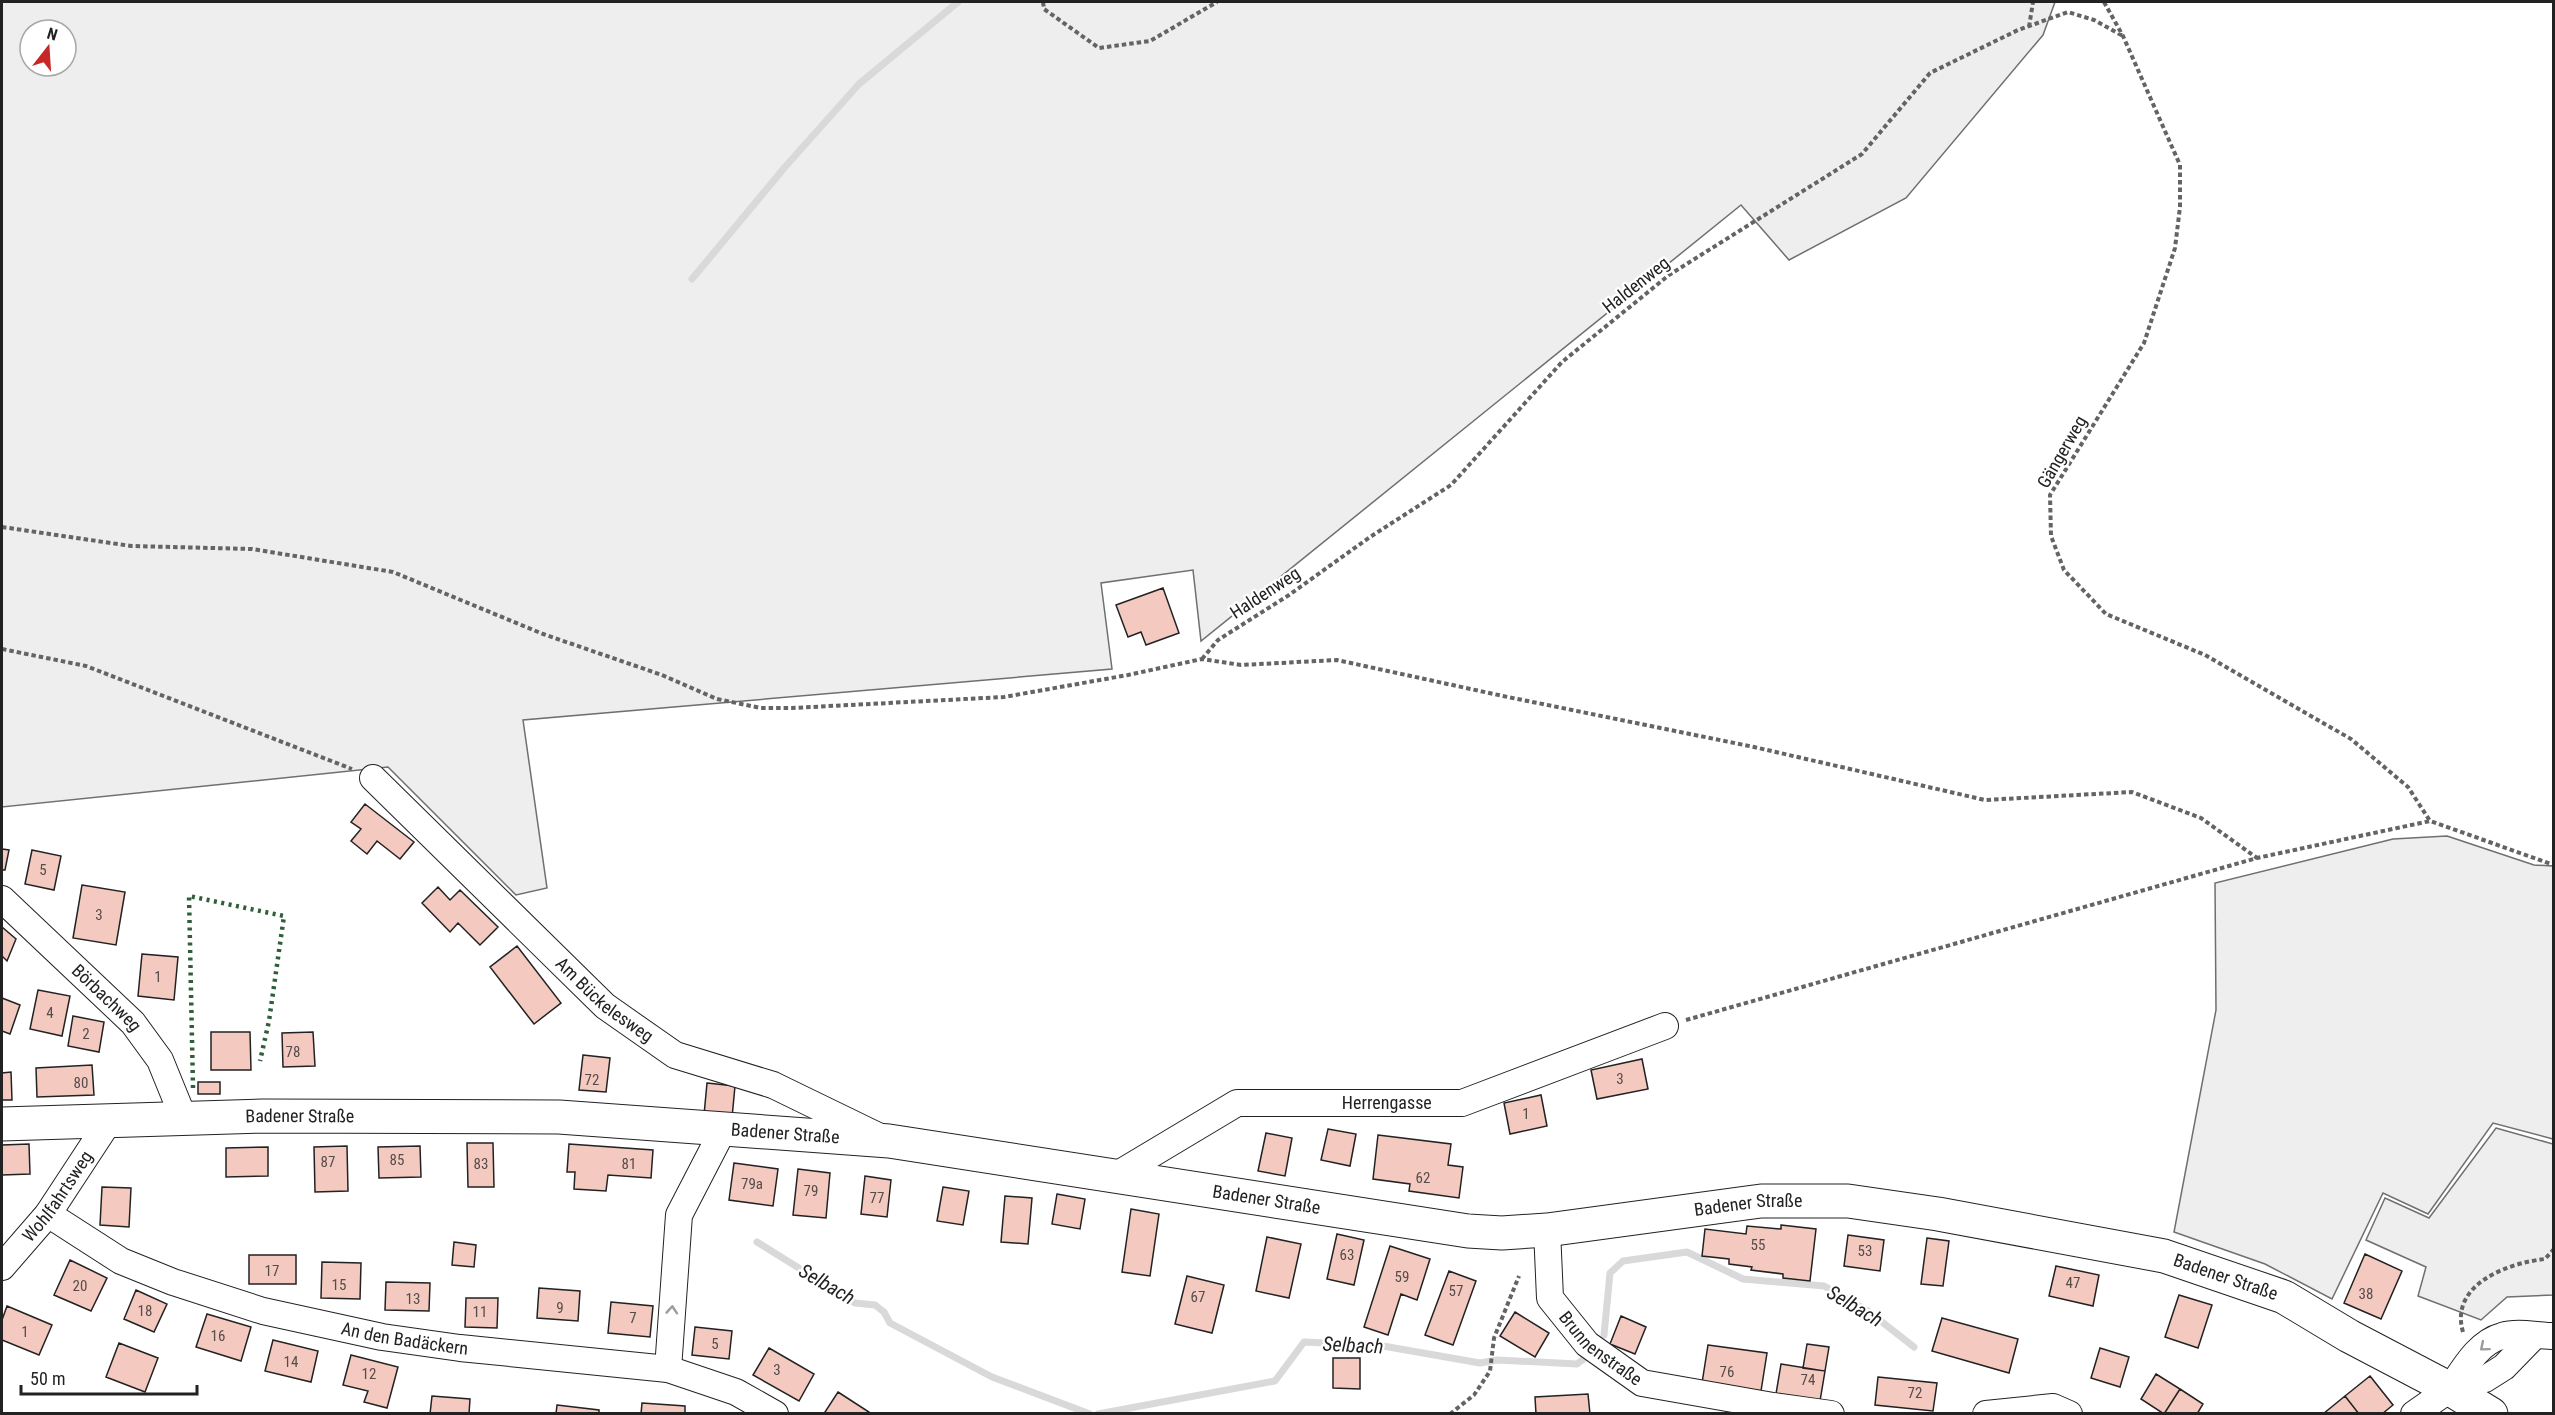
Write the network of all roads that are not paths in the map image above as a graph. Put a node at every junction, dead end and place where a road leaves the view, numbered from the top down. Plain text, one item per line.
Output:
1 (373, 778) road end
2 (2, 899) edge
3 (1665, 1026) road end
4 (184, 1119) junction
5 (109, 1121) junction
6 (2, 1124) edge
7 (723, 1131) junction
8 (889, 1141) junction
9 (1115, 1176) junction
10 (48, 1214) junction
11 (1546, 1230) junction
12 (2, 1267) edge
13 (2544, 1336) edge
14 (668, 1369) junction
15 (2450, 1389) junction
16 (1770, 1410) edge
17 (775, 1413) edge
18 (1831, 1413) edge
19 (1986, 1413) edge
20 (2069, 1413) edge
21 (2414, 1413) edge
22 (2491, 1413) edge

1 - 8 street, Am Bückelesweg
2 - 4 street, Börbachweg
3 - 9 street, Herrengasse
4 - 5 main road, Badener Straße
4 - 7 main road, Badener Straße
5 - 6 main road, Badener Straße
5 - 10 street, Wohlfahrtsweg
7 - 8 main road, Badener Straße
14 -> 7 street
8 - 9 main road, Badener Straße
9 - 11 main road, Badener Straße
10 - 12 street, Wohlfahrtsweg
10 - 14 street, An den Badäckern
11 - 15 main road, Badener Straße
11 - 16 street, Brunnenstraße
13 - 15 street
14 - 17 street, An den Badäckern
15 - 21 street
15 - 22 main road, Badener Straße
16 - 18 street, Brunnenstraße
19 - 20 street

